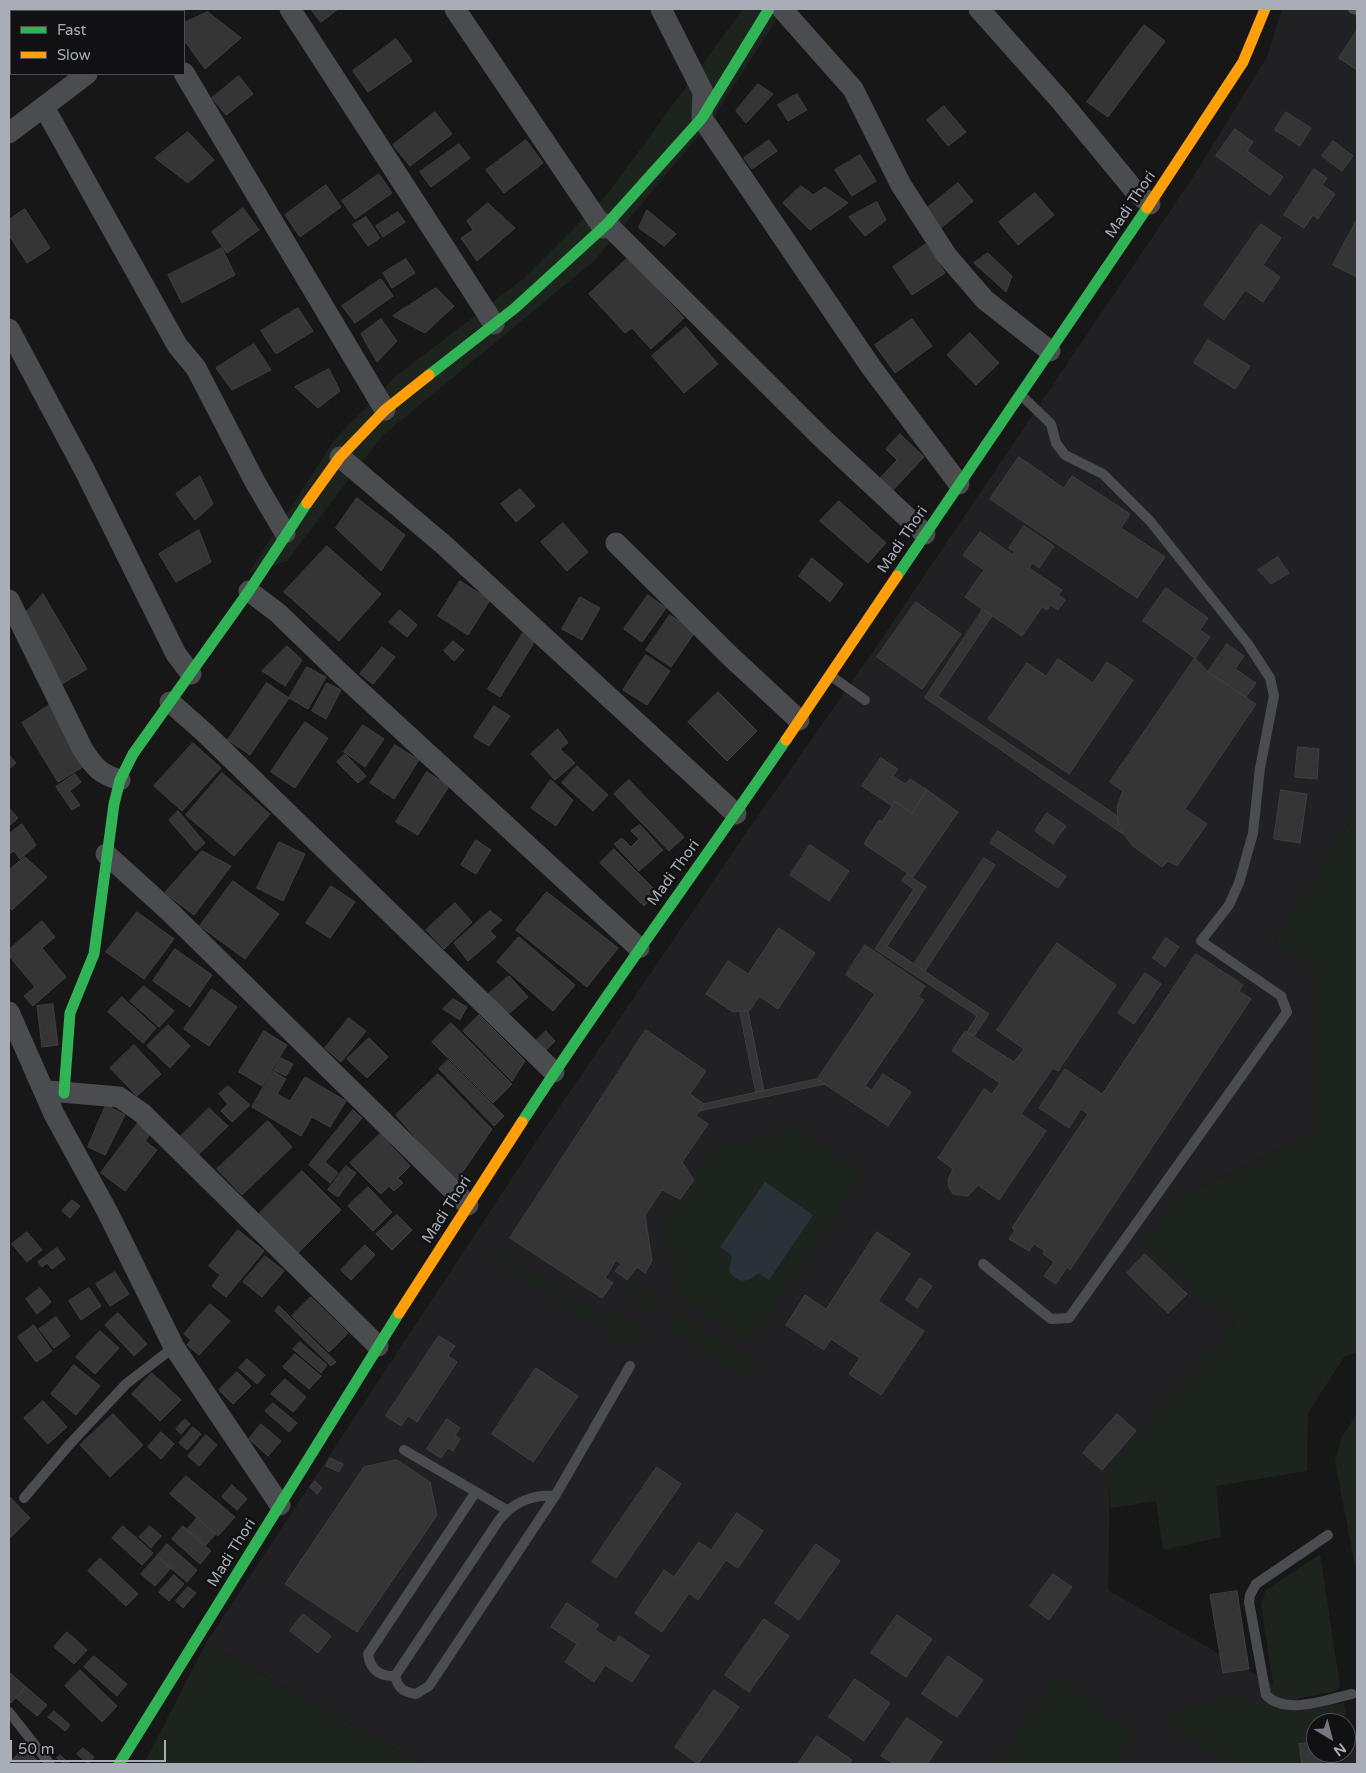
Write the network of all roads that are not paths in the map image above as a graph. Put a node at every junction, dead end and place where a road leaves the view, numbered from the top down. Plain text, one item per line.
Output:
1 (290, 9) edge
2 (455, 9) edge
3 (661, 9) edge
4 (769, 9) edge
5 (782, 9) edge
6 (979, 9) edge
7 (1265, 9) edge
8 (1353, 9) edge
9 (1357, 10) edge
10 (86, 75) edge
11 (185, 75) edge
12 (44, 107) junction
13 (702, 118) junction
14 (9, 133) edge
15 (1150, 204) junction
16 (605, 226) junction
17 (494, 324) junction
18 (9, 329) edge
19 (1050, 351) junction
20 (1021, 394) junction
21 (385, 410) junction
22 (340, 457) junction
23 (959, 484) junction
24 (285, 533) junction
25 (925, 534) junction
26 (616, 543) dead end
27 (249, 591) junction
28 (9, 600) edge
29 (191, 674) junction
30 (829, 676) junction
31 (865, 700) dead end
32 (170, 702) junction
33 (799, 720) junction
34 (120, 780) junction
35 (736, 814) junction
36 (106, 854) junction
37 (639, 948) junction
38 (9, 1012) edge
39 (554, 1072) junction
40 (54, 1092) junction
41 (468, 1205) junction
42 (983, 1264) dead end
43 (378, 1346) junction
44 (174, 1347) junction
45 (630, 1366) dead end
46 (404, 1450) dead end
47 (475, 1492) junction
48 (555, 1496) junction
49 (24, 1498) dead end
50 (280, 1505) junction
51 (507, 1510) junction
52 (1328, 1535) dead end
53 (395, 1676) junction
54 (1352, 1694) dead end
55 (9, 1712) edge
56 (50, 1764) edge
57 (119, 1764) edge

1 - 17 street
2 - 16 street
3 - 13 street
4 - 13 main road
5 - 19 street
6 - 15 street
7 - 15 main road, Madi Thori
8 - 9 lane
10 - 12 street
11 - 21 street
12 - 14 street
12 - 24 street
13 - 16 main road
13 - 23 street
15 - 19 main road, Madi Thori
16 - 17 main road
16 - 25 street
17 - 21 main road
18 - 29 street
19 - 20 main road, Madi Thori
20 - 23 main road, Madi Thori
20 - 42 lane
21 - 22 main road
22 - 24 main road
22 - 35 street
23 - 25 main road, Madi Thori
24 - 27 main road
25 - 30 main road, Madi Thori
26 - 33 street
27 - 29 main road
27 - 37 street
28 - 34 street
29 - 32 main road
30 - 31 lane
30 - 33 main road, Madi Thori
32 - 34 main road
32 - 39 street
33 - 35 main road, Madi Thori
34 - 36 main road
35 - 37 main road, Madi Thori
36 - 40 main road
36 - 41 street
37 - 39 main road, Madi Thori
38 - 40 street
39 - 41 main road, Madi Thori
40 - 43 street
40 - 44 street
41 - 43 main road, Madi Thori
43 - 50 main road, Madi Thori
44 - 49 lane
44 - 50 street
45 - 48 lane
46 - 47 lane
47 - 51 lane
47 - 53 lane
48 - 51 lane
48 - 53 lane
50 - 57 main road, Madi Thori
51 - 53 lane
52 - 54 lane
55 - 56 lane

